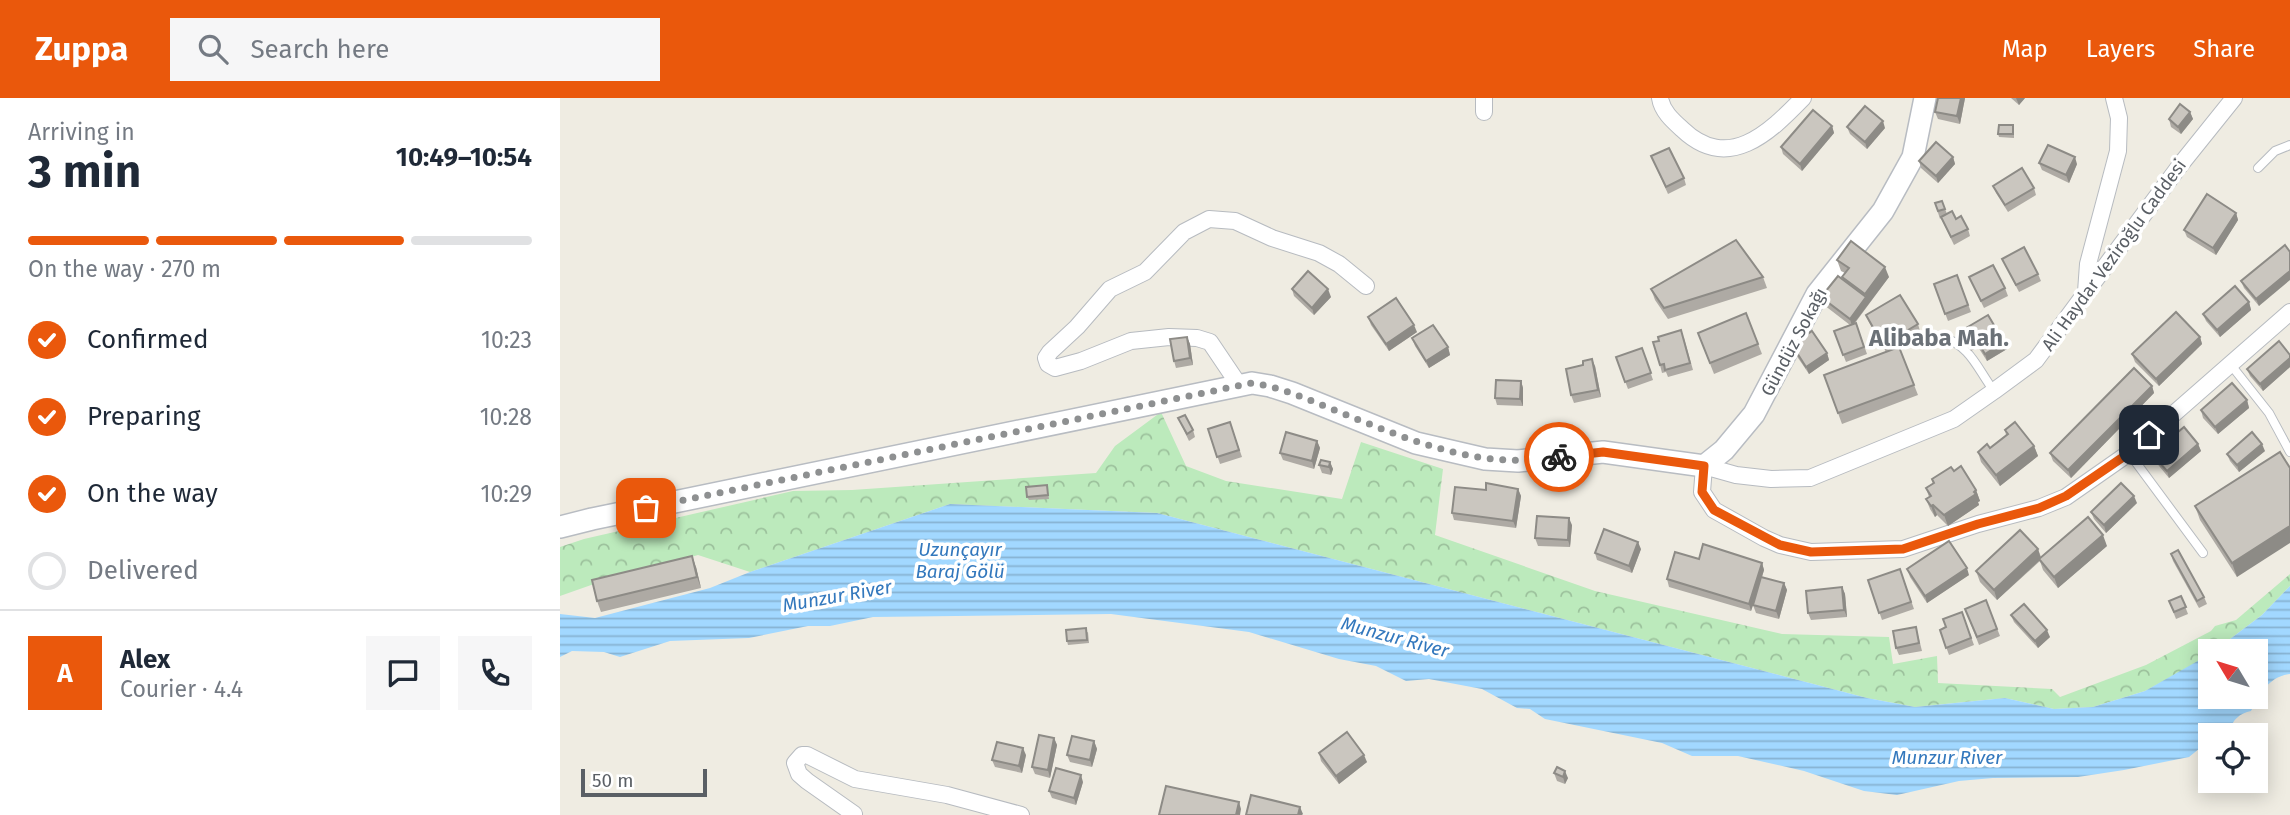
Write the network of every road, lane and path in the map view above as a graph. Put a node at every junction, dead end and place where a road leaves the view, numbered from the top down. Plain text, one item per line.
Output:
1 (1660, 98) edge
2 (1803, 98) edge
3 (1925, 98) edge
4 (2114, 98) edge
5 (2234, 98) edge
6 (2290, 145) edge
7 (2258, 168) dead end
8 (1366, 286) dead end
9 (2087, 292) junction
10 (2290, 312) edge
11 (1941, 336) dead end
12 (2231, 365) junction
13 (1239, 385) junction
14 (1994, 391) junction
15 (2290, 452) edge
16 (2129, 453) junction
17 (1704, 466) junction
18 (560, 527) edge
19 (2203, 553) dead end
20 (854, 814) edge
21 (1021, 815) edge

1 - 2 street
3 - 17 main road, Gündüz Sokağı
4 - 9 street
5 - 9 street, Ali Haydar Veziroğlu Caddesi
6 - 7 lane
8 - 13 street
9 - 14 street, Ali Haydar Veziroğlu Caddesi
10 - 12 street
11 - 14 lane
12 - 15 lane
12 - 16 street
13 - 17 main road, Ali Haydar Veziroğlu Caddesi
13 - 18 main road, Ali Haydar Veziroğlu Caddesi
14 - 17 street, Ali Haydar Veziroğlu Caddesi
16 - 17 street
16 - 19 lane
20 - 21 street

